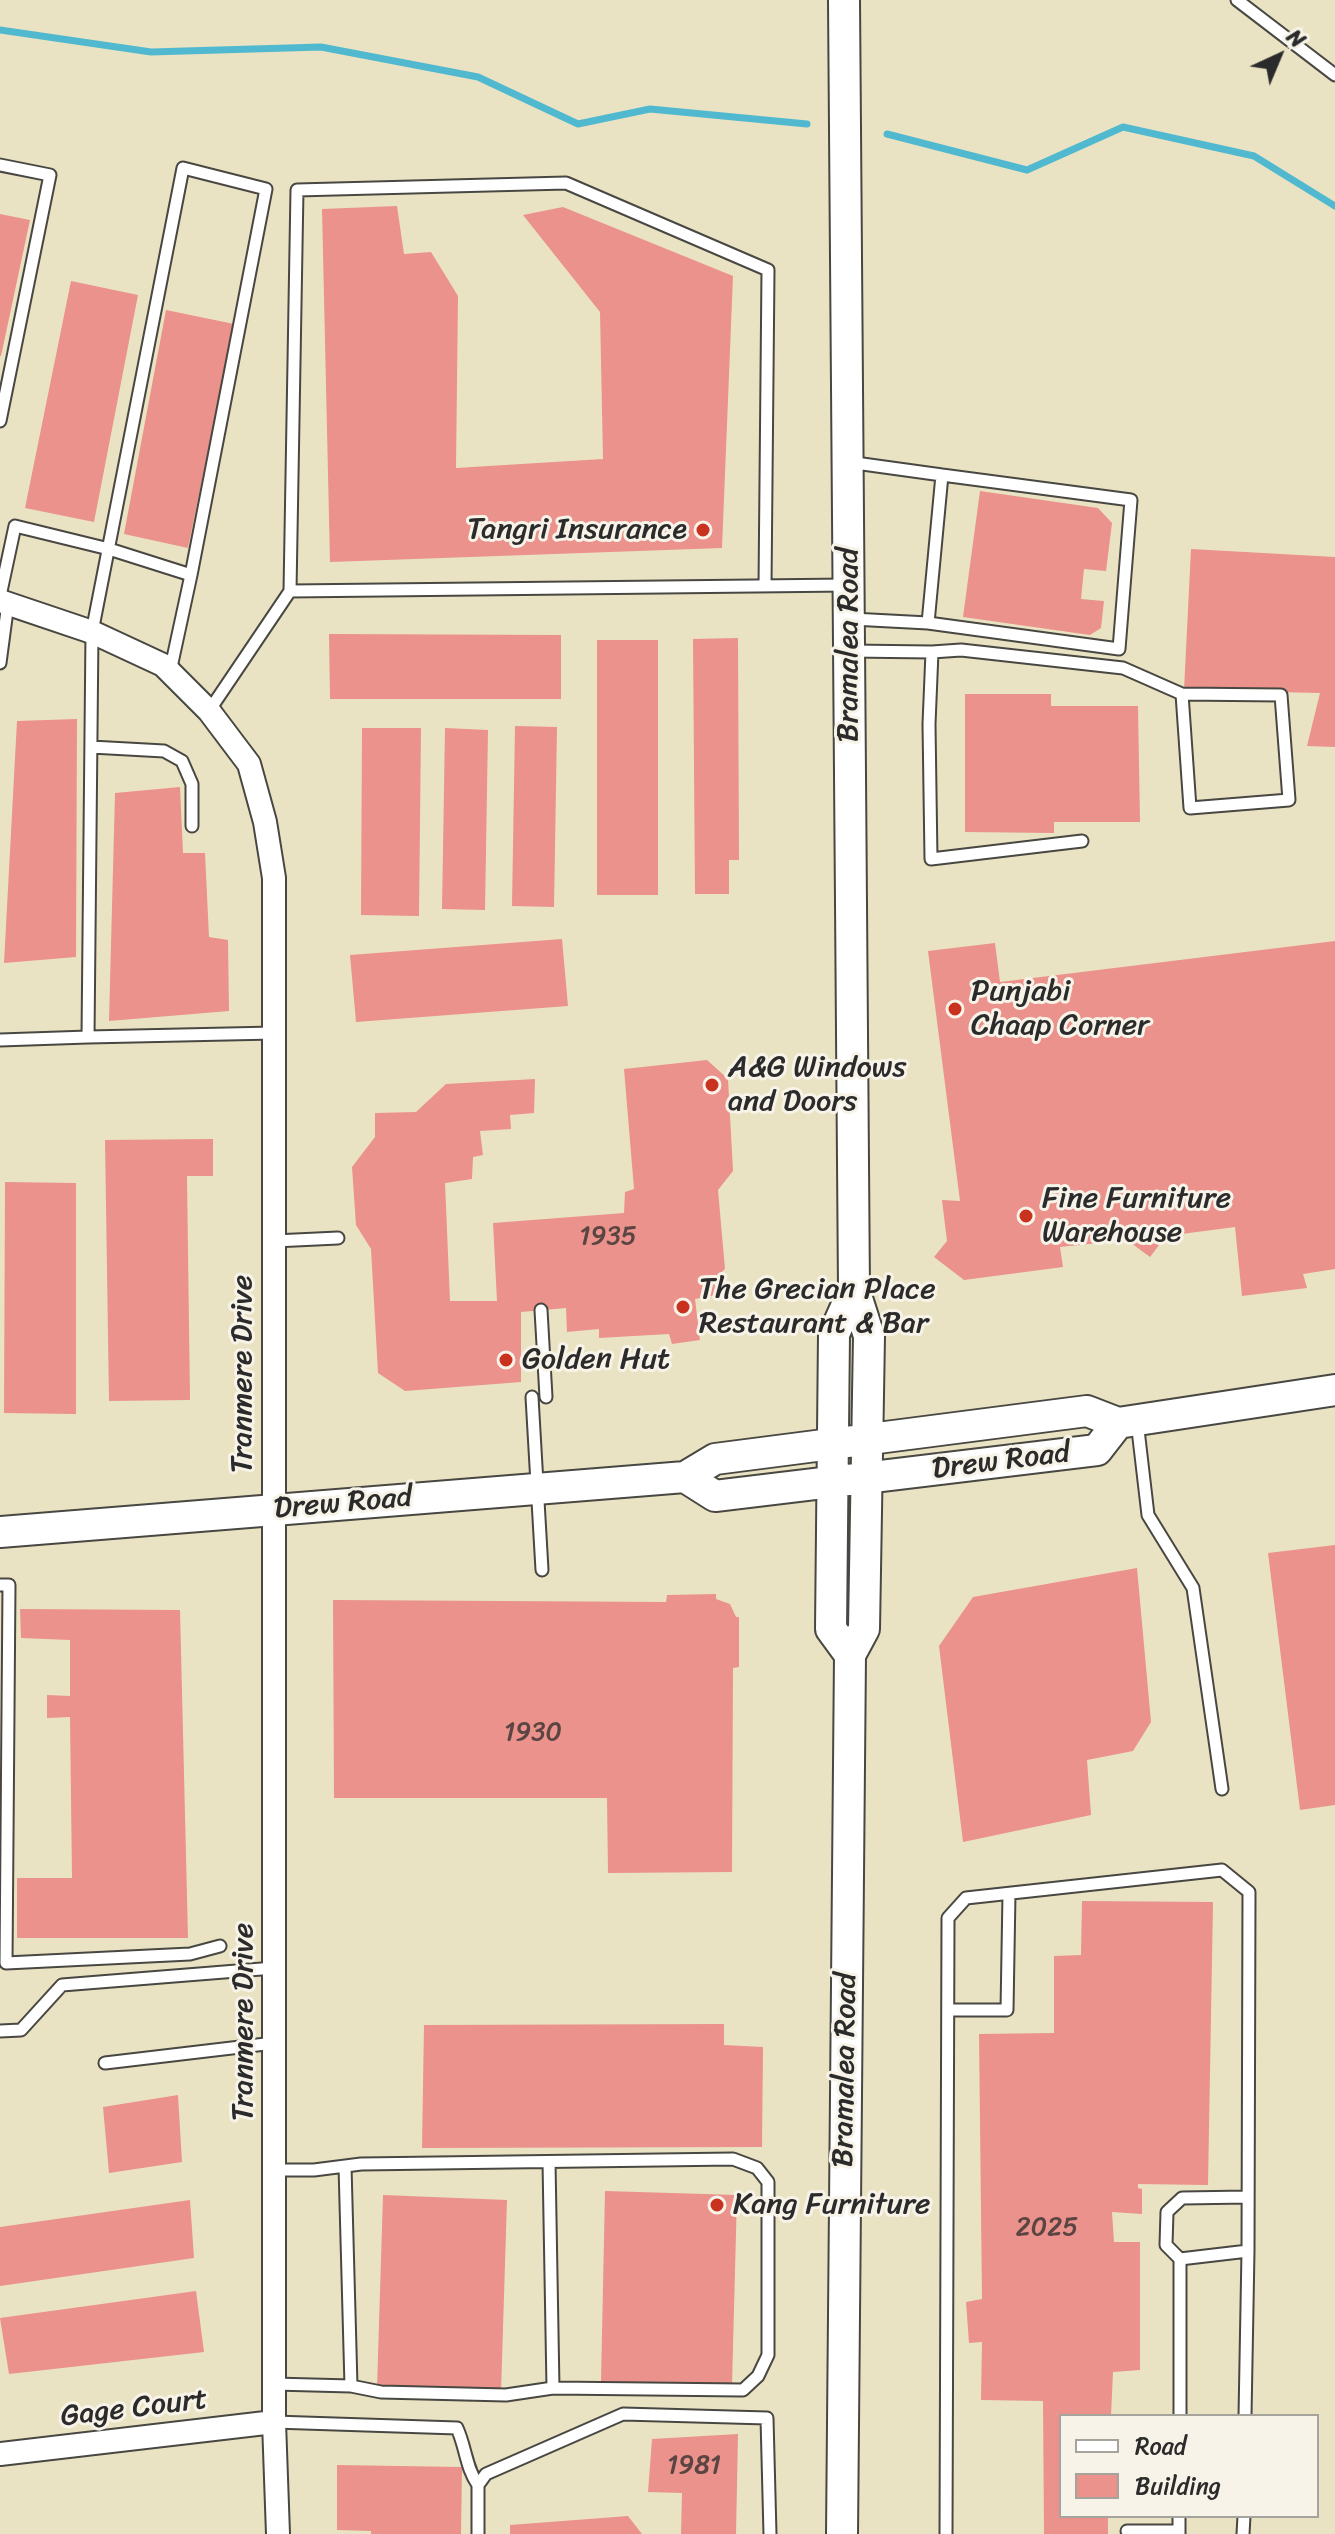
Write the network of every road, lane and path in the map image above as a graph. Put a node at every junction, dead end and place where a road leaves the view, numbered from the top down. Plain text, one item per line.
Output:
1 (844, 0) edge
2 (1237, 0) edge
3 (1335, 75) edge
4 (0, 165) edge
5 (0, 421) edge
6 (848, 461) junction
7 (942, 475) junction
8 (109, 549) junction
9 (191, 575) junction
10 (848, 585) junction
11 (765, 586) junction
12 (290, 591) junction
13 (3, 600) edge
14 (849, 619) junction
15 (928, 623) junction
16 (92, 632) junction
17 (849, 651) junction
18 (932, 652) junction
19 (0, 663) edge
20 (170, 672) junction
21 (1182, 694) junction
22 (209, 711) junction
23 (91, 747) junction
24 (192, 826) dead end
25 (1082, 841) dead end
26 (274, 1033) junction
27 (88, 1037) junction
28 (0, 1040) edge
29 (338, 1238) dead end
30 (274, 1241) junction
31 (854, 1289) junction
32 (541, 1310) dead end
33 (1335, 1390) edge
34 (532, 1397) dead end
35 (546, 1397) dead end
36 (1127, 1422) junction
37 (868, 1439) junction
38 (833, 1445) junction
39 (685, 1477) junction
40 (868, 1478) junction
41 (833, 1482) junction
42 (539, 1489) junction
43 (273, 1510) junction
44 (0, 1532) edge
45 (542, 1570) dead end
46 (0, 1585) edge
47 (850, 1655) junction
48 (1222, 1789) dead end
49 (1009, 1894) junction
50 (220, 1946) dead end
51 (274, 1968) junction
52 (949, 2010) junction
53 (0, 2031) edge
54 (274, 2043) junction
55 (105, 2063) dead end
56 (549, 2162) junction
57 (345, 2166) junction
58 (274, 2170) junction
59 (1248, 2197) junction
60 (1248, 2251) junction
61 (1180, 2259) junction
62 (274, 2384) junction
63 (351, 2386) junction
64 (553, 2388) junction
65 (1180, 2414) edge
66 (1245, 2414) edge
67 (274, 2422) junction
68 (0, 2454) edge
69 (478, 2485) junction
70 (1127, 2531) dead end
71 (1179, 2532) edge
72 (278, 2534) edge
73 (478, 2534) edge
74 (770, 2534) edge
75 (842, 2534) edge
76 (946, 2534) edge

1 - 6 main road, Bramalea Road
2 - 3 lane
4 - 5 lane
6 - 7 lane
6 - 10 main road, Bramalea Road
7 - 15 lane
7 - 15 lane
8 - 9 lane
8 - 9 lane
8 - 13 lane
8 - 16 lane
9 - 20 lane
10 - 11 lane
10 - 14 main road, Bramalea Road
11 - 12 lane
11 - 12 lane
12 - 22 lane
13 - 16 street, Tranmere Drive
13 - 19 lane
14 - 15 lane
14 - 17 main road, Bramalea Road
16 - 20 street, Tranmere Drive
16 - 23 lane
17 - 18 lane
17 - 31 main road, Bramalea Road
18 - 21 lane
18 - 25 lane
20 - 22 street, Tranmere Drive
21 - 21 lane
22 - 26 street, Tranmere Drive
23 - 24 lane
23 - 27 lane
26 - 27 lane
26 - 30 street, Tranmere Drive
27 - 28 lane
29 - 30 lane
30 - 43 street, Tranmere Drive
31 - 37 main road, Bramalea Road
31 - 38 main road, Bramalea Road
32 - 35 lane
33 - 36 main road, Drew Road
34 - 42 lane
36 - 37 main road, Drew Road
36 - 40 main road, Drew Road
36 - 48 lane
37 - 38 main road, Drew Road
37 - 40 main road, Bramalea Road
38 - 39 main road, Drew Road
38 - 41 main road, Bramalea Road
39 - 41 main road, Drew Road
39 - 42 main road, Drew Road
40 - 41 main road, Drew Road
40 - 47 main road, Bramalea Road
41 - 47 main road, Bramalea Road
42 - 43 main road, Drew Road
42 - 45 lane
43 - 44 main road, Drew Road
43 - 51 street, Tranmere Drive
46 - 50 lane
47 - 75 main road, Bramalea Road
49 - 52 lane
49 - 52 lane
49 - 59 lane
51 - 53 lane
51 - 54 street, Tranmere Drive
52 - 76 lane
54 - 55 lane
54 - 58 street, Tranmere Drive
56 - 57 lane
56 - 64 lane
56 - 64 lane
57 - 58 lane
57 - 63 lane
58 - 62 street, Tranmere Drive
59 - 60 lane
59 - 61 lane
60 - 61 lane
60 - 66 lane
61 - 65 lane
62 - 63 lane
62 - 67 street, Tranmere Drive
63 - 64 lane
67 - 68 street, Gage Court
67 - 69 lane
67 - 72 street, Tranmere Drive
69 - 73 lane
69 - 74 lane
70 - 71 lane

